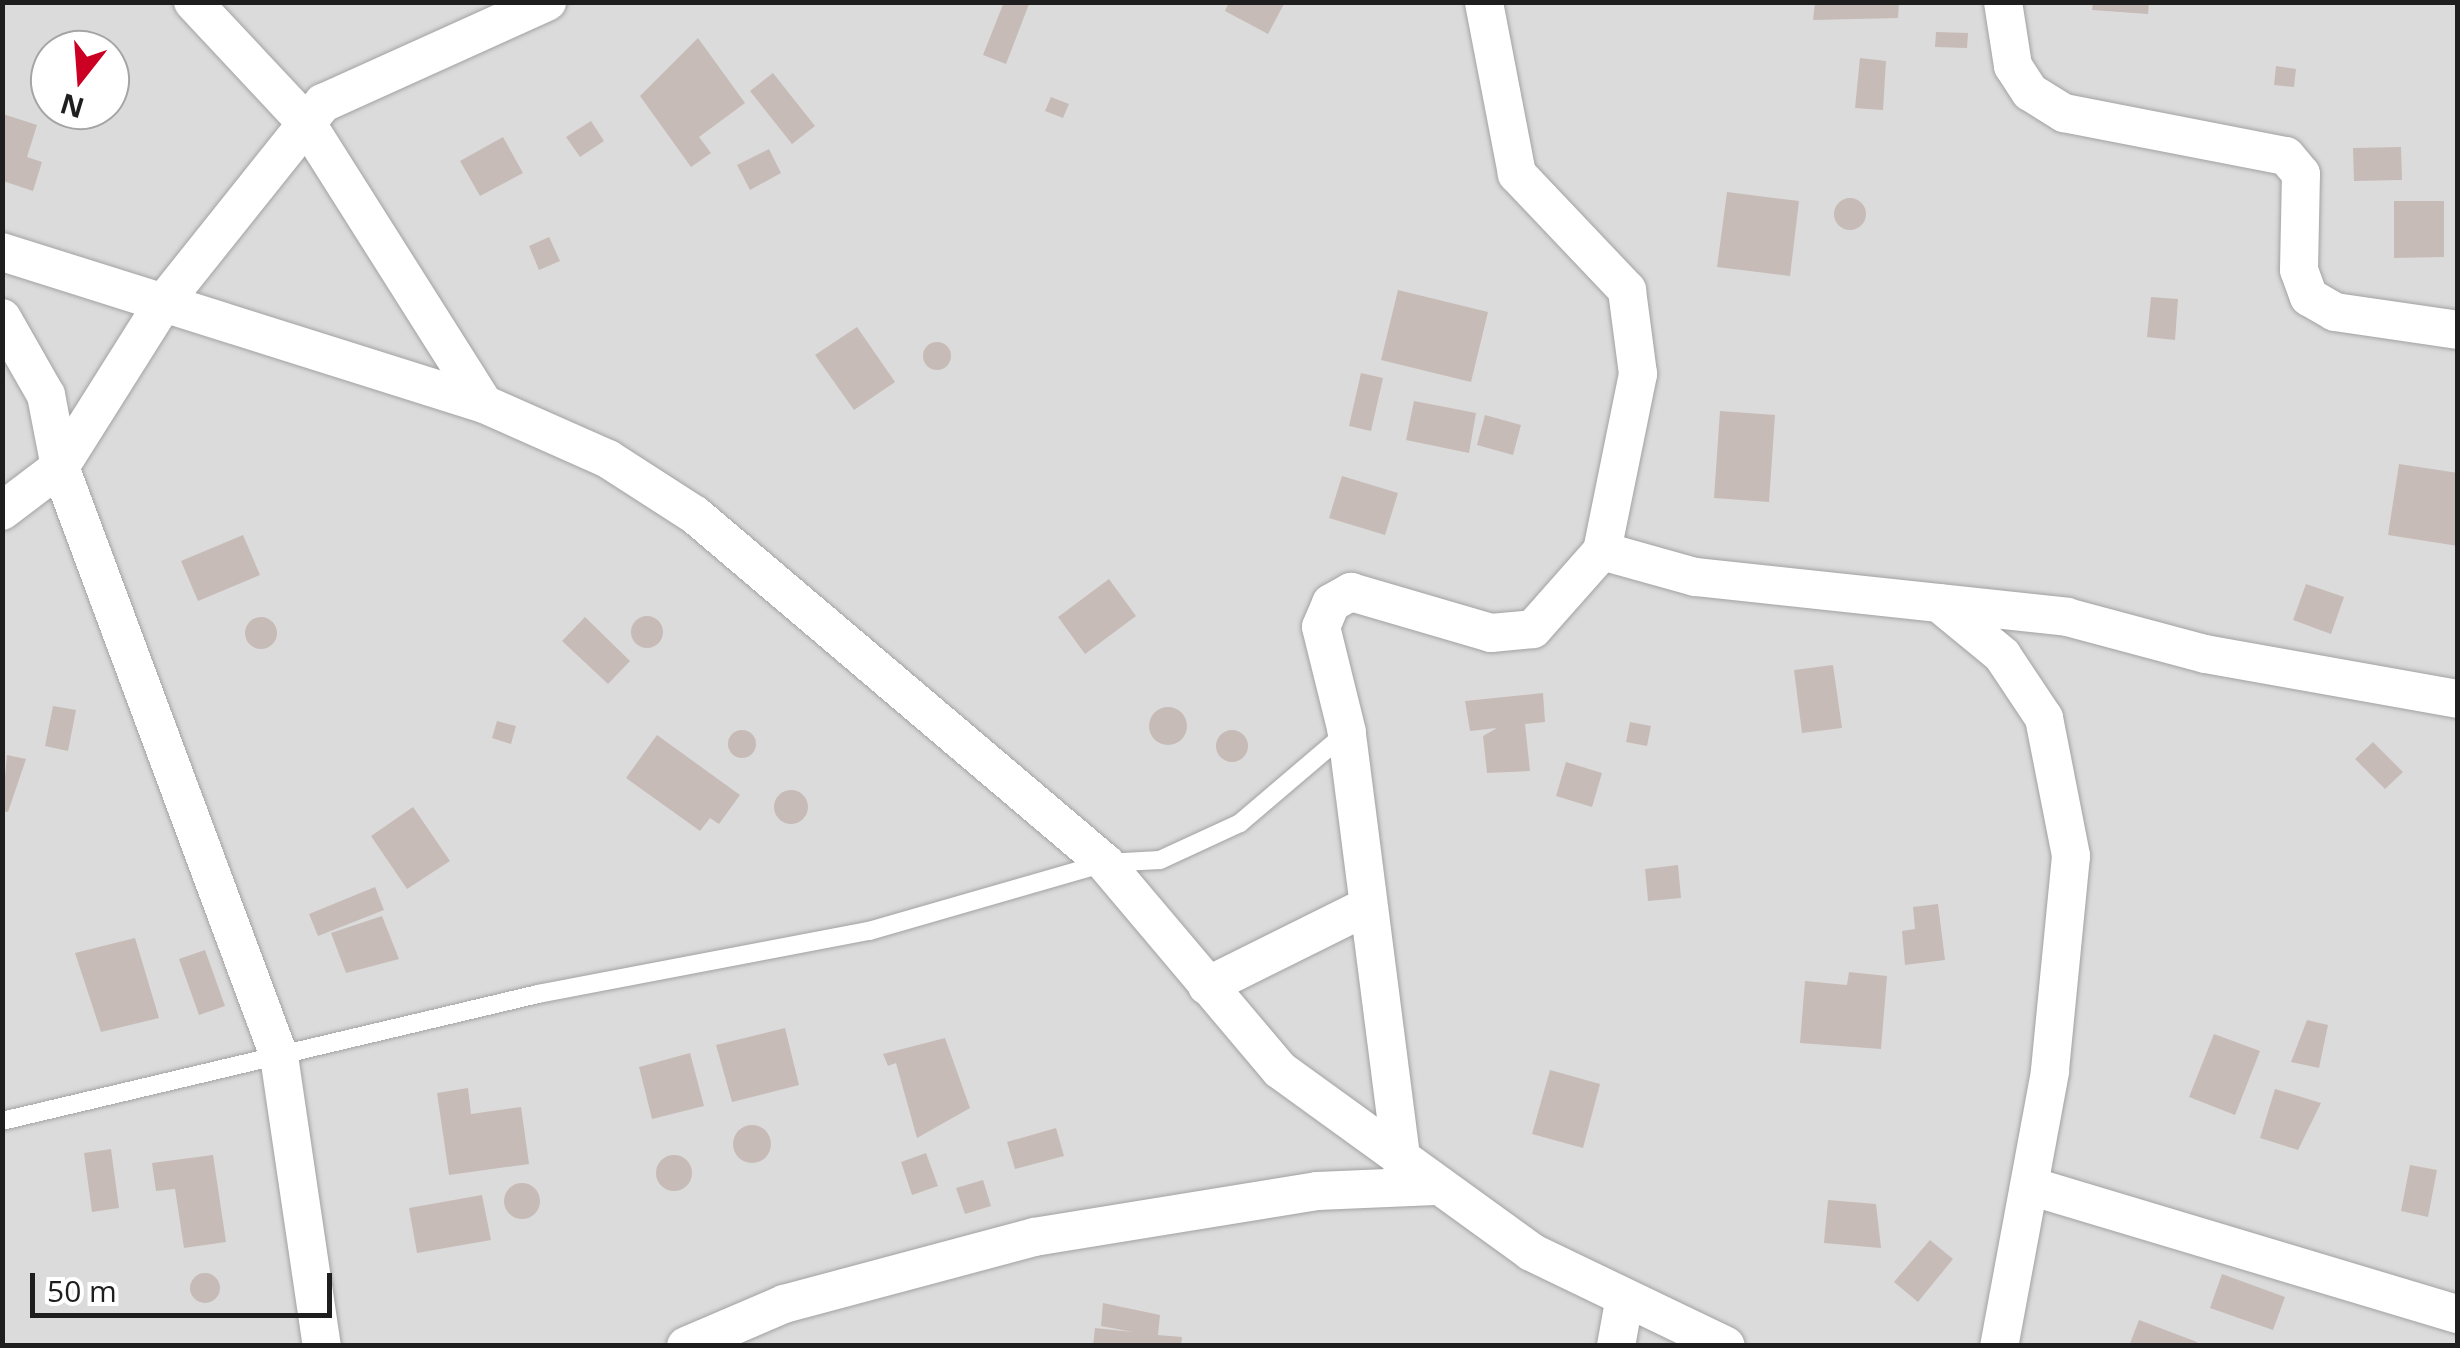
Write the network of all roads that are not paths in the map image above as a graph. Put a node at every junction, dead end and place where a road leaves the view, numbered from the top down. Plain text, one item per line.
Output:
1 (193, 2) edge
2 (546, 2) edge
3 (1484, 2) edge
4 (2003, 2) edge
5 (306, 124) junction
6 (2, 252) edge
7 (164, 302) junction
8 (2, 318) edge
9 (2458, 330) edge
10 (484, 404) junction
11 (60, 467) junction
12 (2, 510) edge
13 (1602, 550) junction
14 (1939, 602) junction
15 (2458, 700) edge
16 (1347, 732) junction
17 (1106, 862) junction
18 (1366, 907) junction
19 (1207, 986) junction
20 (279, 1056) junction
21 (2, 1120) edge
22 (1402, 1164) junction
23 (1435, 1186) junction
24 (2030, 1186) junction
25 (1624, 1302) junction
26 (2458, 1314) edge
27 (322, 1346) edge
28 (686, 1346) edge
29 (1616, 1346) edge
30 (1726, 1346) edge
31 (2000, 1346) edge

1 - 5 street
2 - 5 street
3 - 13 street
4 - 9 street
5 - 7 street
5 - 10 street
6 - 7 street
7 - 10 street
7 - 11 street
8 - 11 street
10 - 17 street
11 - 12 street
11 - 20 street
13 - 14 street
13 - 16 street
14 - 15 street
14 - 24 street
16 - 17 lane
16 - 18 street
17 - 19 street
17 - 20 lane
18 - 19 street
18 - 22 street
19 - 22 street
20 - 21 lane
20 - 27 street
22 - 23 street
23 - 25 street
23 - 28 street
24 - 26 street
24 - 31 street
25 - 29 street
25 - 30 street

